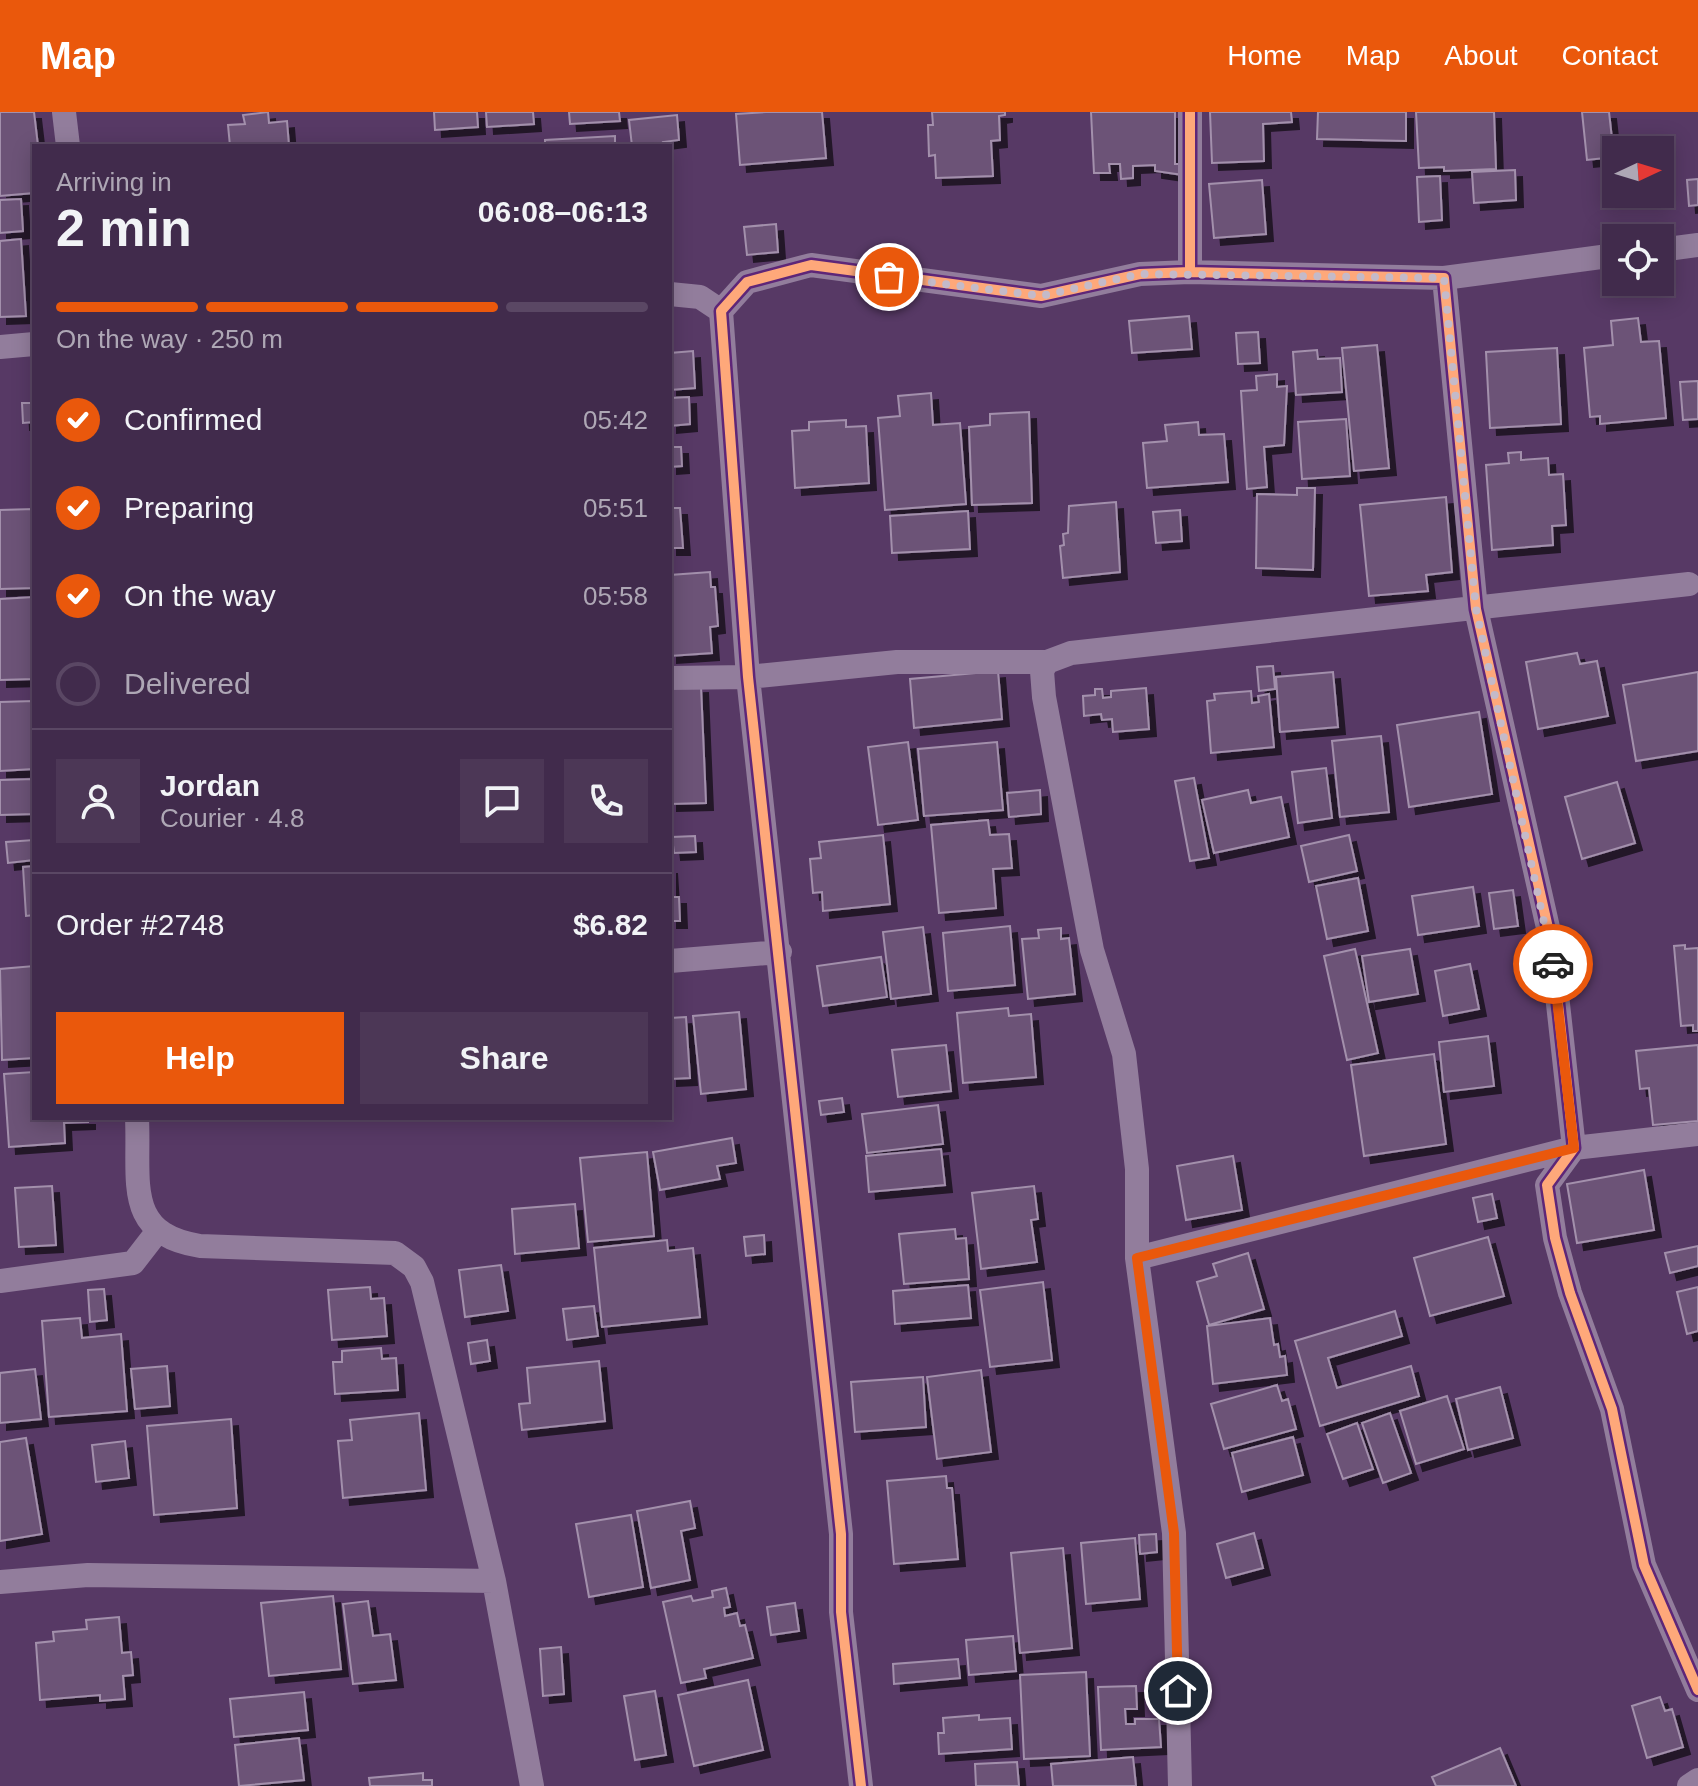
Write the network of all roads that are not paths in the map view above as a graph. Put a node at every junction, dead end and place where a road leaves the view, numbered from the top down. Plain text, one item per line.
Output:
1 (64, 112) edge
2 (1190, 112) edge
3 (68, 144) edge
4 (1698, 245) edge
5 (1674, 248) edge
6 (1602, 257) edge
7 (1190, 272) junction
8 (1444, 278) junction
9 (672, 294) edge
10 (721, 311) junction
11 (32, 344) edge
12 (0, 347) edge
13 (1689, 584) dead end
14 (1476, 609) junction
15 (1047, 662) junction
16 (748, 677) junction
17 (672, 678) edge
18 (780, 952) junction
19 (672, 961) edge
20 (137, 1120) edge
21 (1698, 1134) edge
22 (1574, 1148) junction
23 (157, 1232) junction
24 (1137, 1258) junction
25 (0, 1281) edge
26 (494, 1581) junction
27 (0, 1582) edge
28 (1698, 1690) edge
29 (1698, 1780) edge
30 (532, 1786) edge
31 (861, 1786) edge
32 (1180, 1786) edge
33 (1689, 1786) edge

1 - 3 street
2 - 7 street
4 - 5 street
6 - 8 street
7 - 8 street
7 - 10 street
8 - 14 street
9 - 10 street
10 - 16 street
11 - 12 street
13 - 14 street
14 - 15 street
14 - 22 street
15 - 16 street
15 - 24 street
16 - 17 street
16 - 18 street
18 - 19 street
18 - 31 street
20 - 23 street
21 - 22 street
22 - 24 street
22 - 28 street
23 - 25 street
23 - 26 street
24 - 32 street
26 - 27 street
26 - 30 street
29 - 33 street

